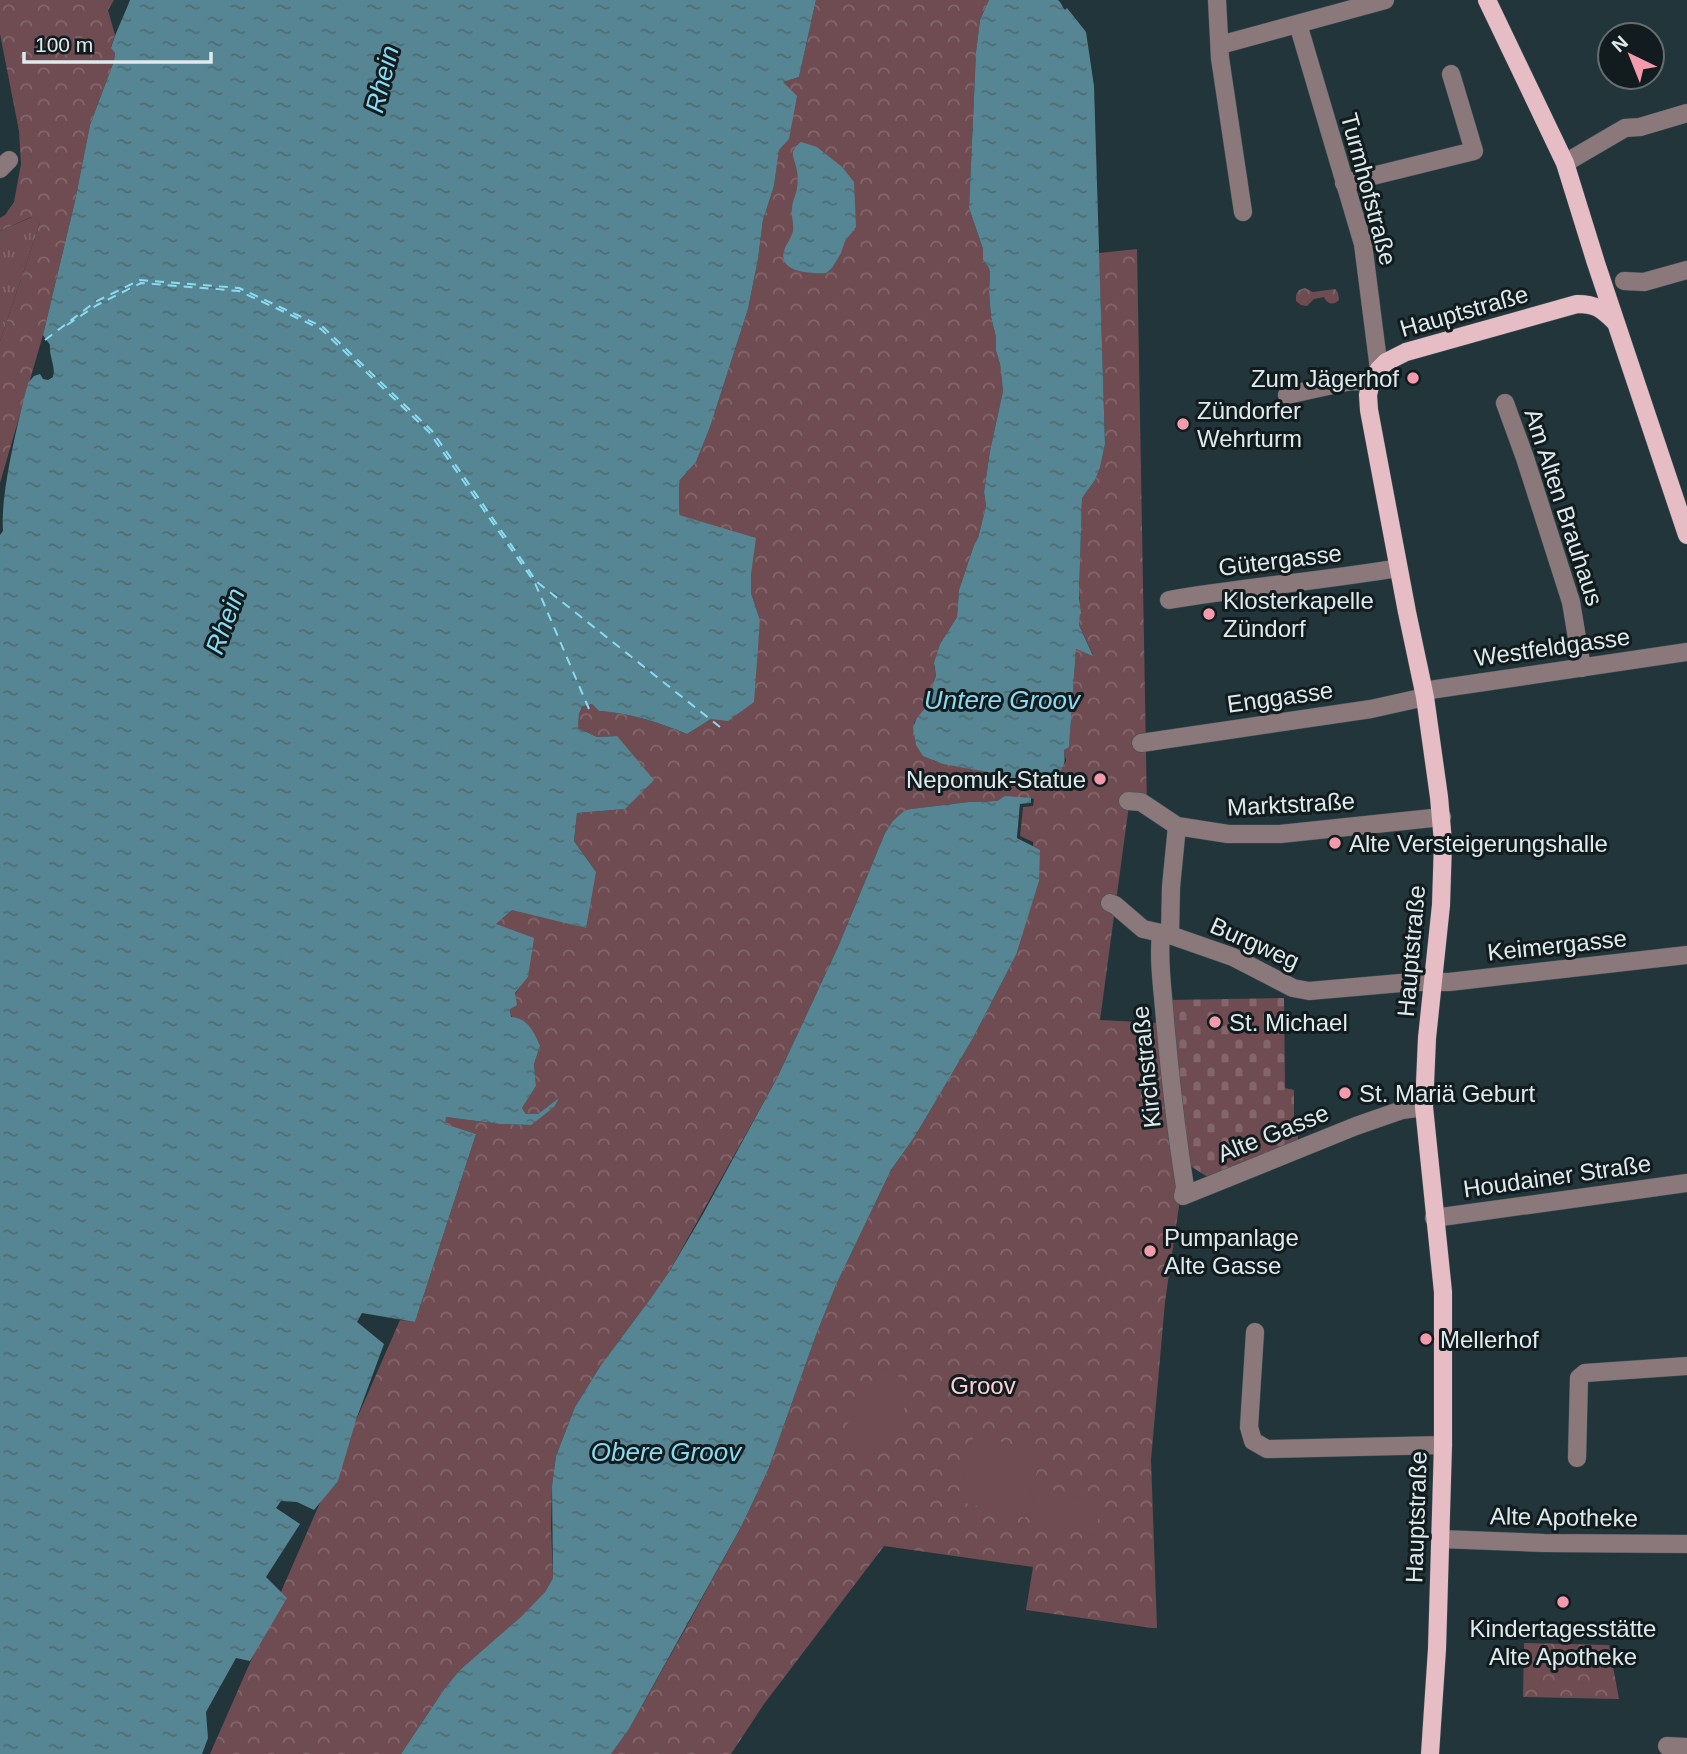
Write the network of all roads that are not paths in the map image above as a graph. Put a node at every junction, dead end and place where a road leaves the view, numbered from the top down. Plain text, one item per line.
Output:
1 (1217, 0) edge
2 (1385, 0) edge
3 (1488, 0) edge
4 (1298, 24) junction
5 (1220, 45) junction
6 (1451, 74) dead end
7 (1687, 113) edge
8 (1565, 163) junction
9 (1344, 183) junction
10 (1243, 212) dead end
11 (1596, 263) junction
12 (1687, 270) edge
13 (1624, 281) dead end
14 (1577, 304) junction
15 (1615, 322) junction
16 (1375, 376) junction
17 (1287, 395) dead end
18 (1505, 403) dead end
19 (1687, 535) edge
20 (1398, 568) junction
21 (1169, 600) dead end
22 (1687, 652) edge
23 (1582, 668) junction
24 (1424, 694) junction
25 (1141, 743) dead end
26 (1128, 801) dead end
27 (1441, 817) junction
28 (1177, 827) junction
29 (1110, 903) dead end
30 (1165, 934) junction
31 (1687, 955) edge
32 (1433, 982) junction
33 (1424, 1107) junction
34 (1687, 1183) edge
35 (1183, 1196) joint
36 (1434, 1217) junction
37 (1255, 1332) dead end
38 (1687, 1366) edge
39 (1443, 1445) junction
40 (1577, 1458) dead end
41 (1440, 1539) junction
42 (1687, 1544) edge
43 (1667, 1746) dead end
44 (1687, 1747) edge
45 (1430, 1754) edge

1 - 5 street
2 - 4 street
3 - 8 main road
4 - 5 street
4 - 9 street, Turmhofstraße
5 - 10 street
6 - 9 street
7 - 8 street
8 - 11 main road
9 - 16 street, Turmhofstraße
11 - 14 main road
11 - 15 main road
12 - 13 street
14 - 15 main road
14 - 16 main road, Hauptstraße
15 - 19 main road
16 - 17 street
16 - 20 main road, Hauptstraße
18 - 23 street, Am Alten Brauhaus
20 - 21 street, Gütergasse
20 - 24 main road, Hauptstraße
22 - 23 street, Westfeldgasse
23 - 24 street, Westfeldgasse
24 - 25 street, Enggasse
24 - 27 main road, Hauptstraße
26 - 28 street, Marktstraße
27 - 28 street, Marktstraße
27 - 32 main road, Hauptstraße
28 - 30 street, Kirchstraße
29 - 30 street, Burgweg
30 - 32 street, Burgweg
30 - 35 street, Kirchstraße
31 - 32 street, Keimergasse
32 - 33 main road, Hauptstraße
33 - 35 street, Alte Gasse
33 - 36 main road, Hauptstraße
34 - 36 street, Houdainer Straße
36 - 39 main road, Hauptstraße
37 - 39 street
38 - 40 street
39 - 41 main road, Hauptstraße
41 - 42 street, Alte Apotheke
41 - 45 main road, Hauptstraße
43 - 44 street

